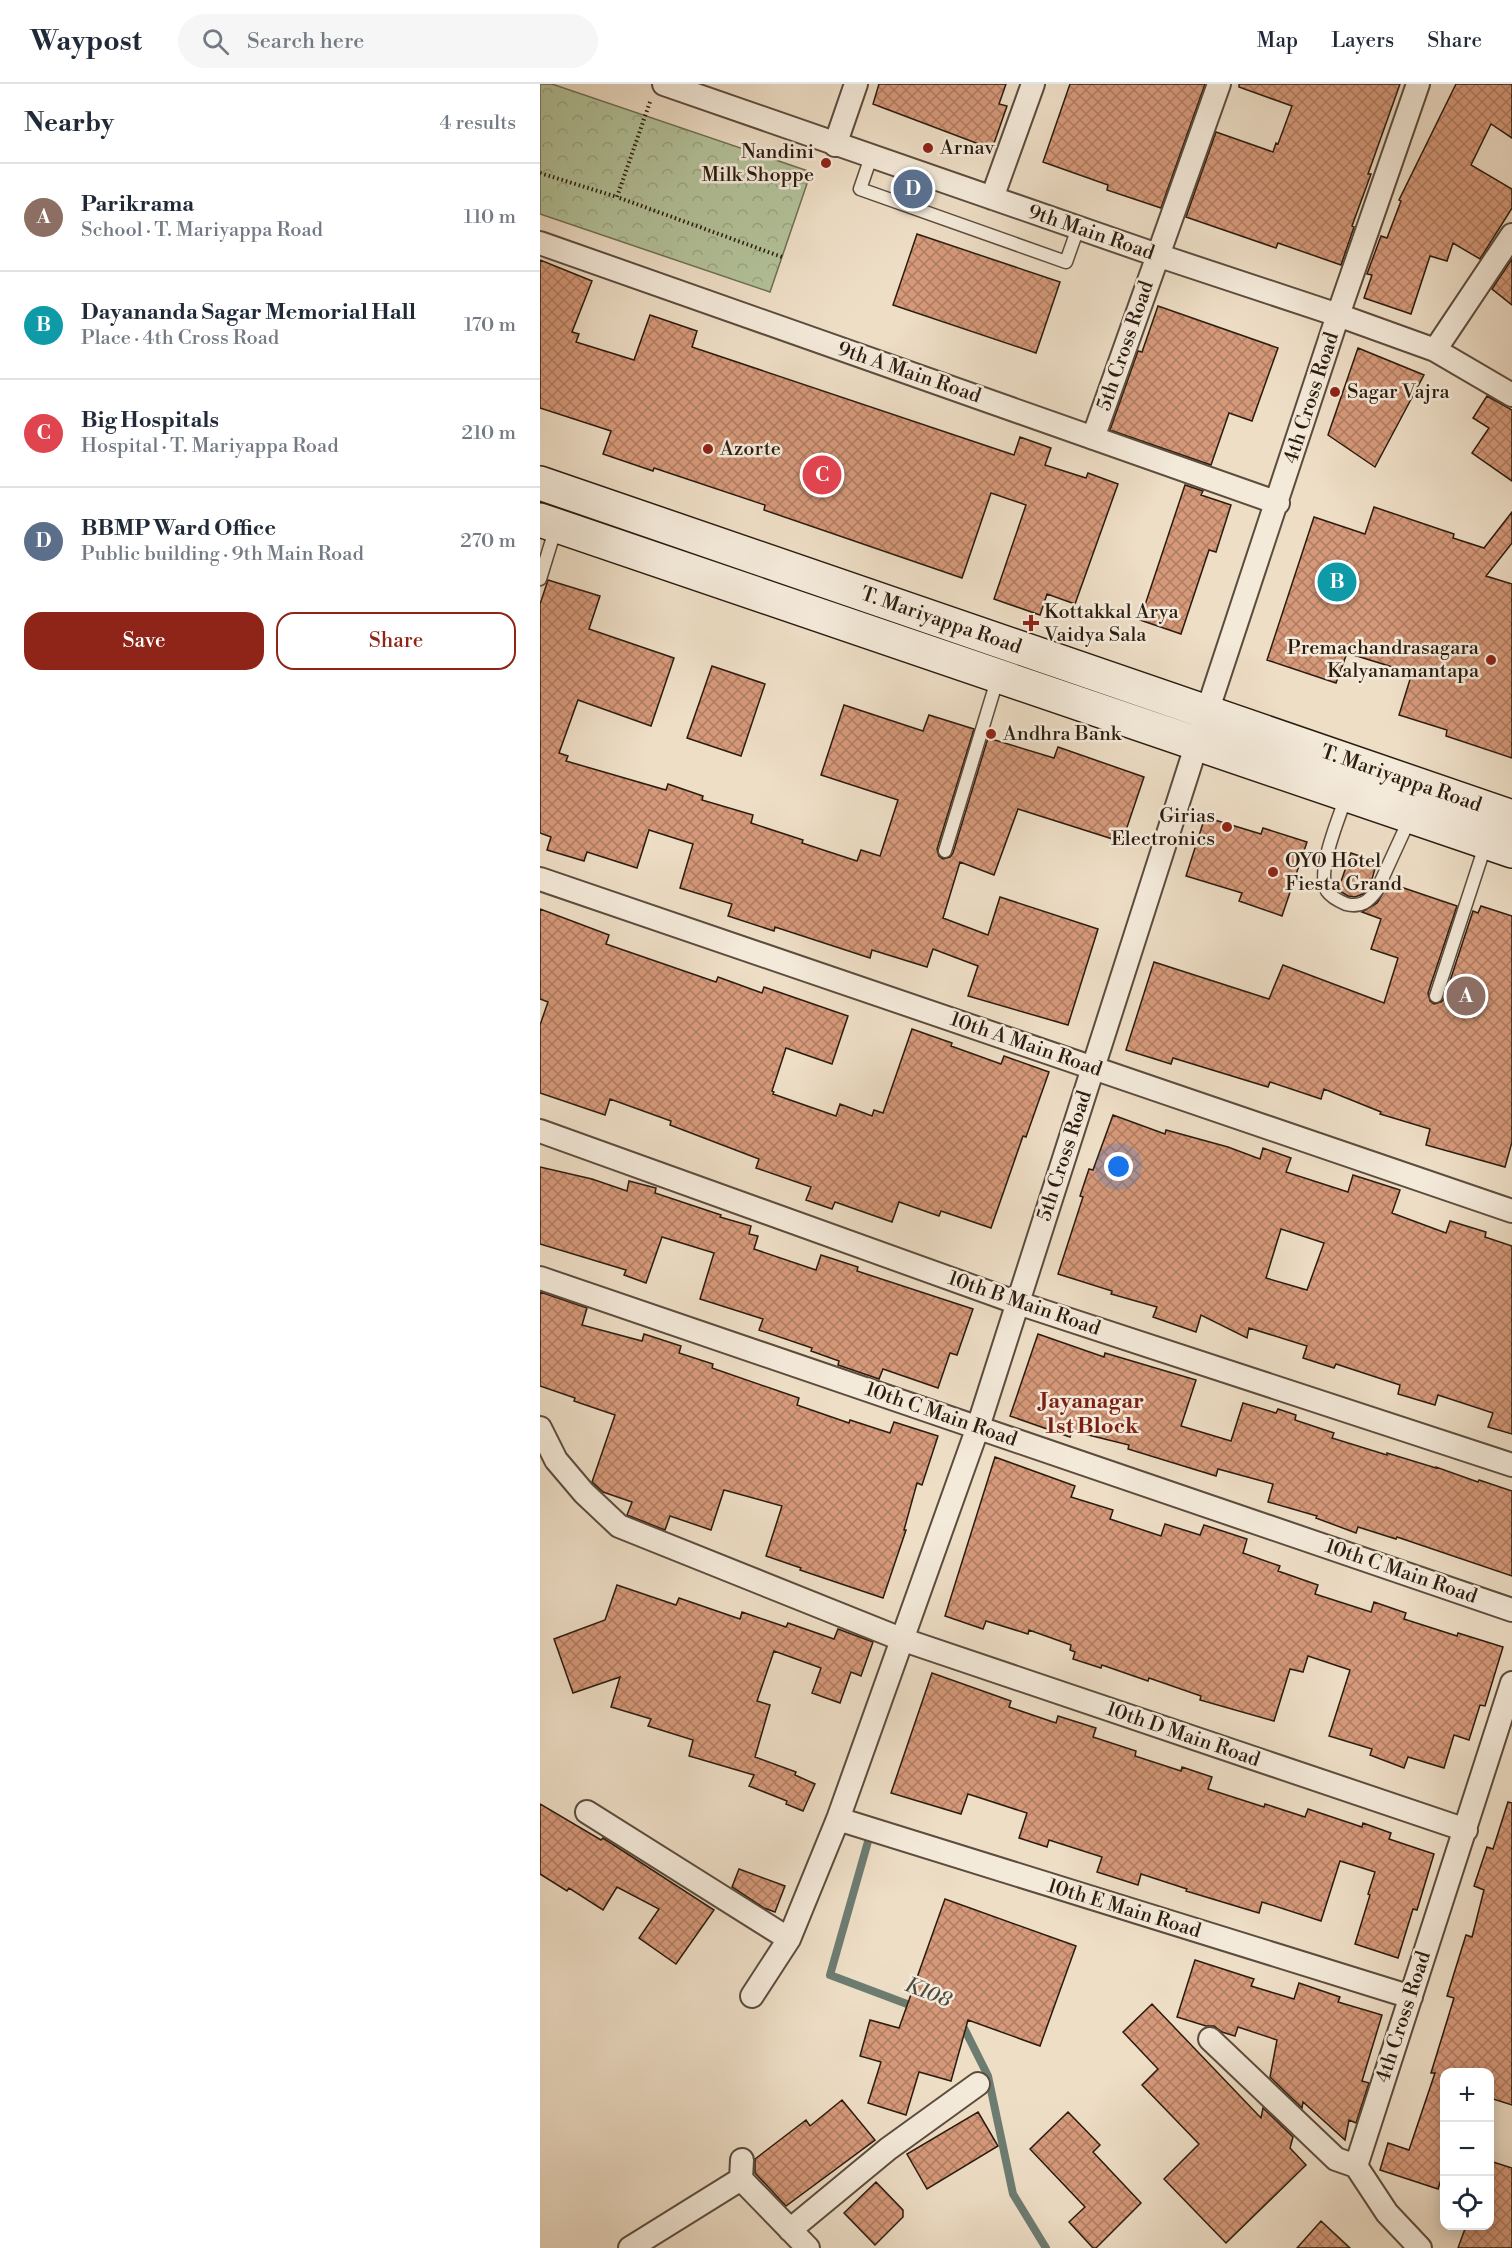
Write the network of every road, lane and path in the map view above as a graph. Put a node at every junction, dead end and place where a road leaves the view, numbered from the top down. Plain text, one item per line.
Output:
1 (856, 84) edge
2 (1033, 84) edge
3 (1219, 84) edge
4 (1418, 84) edge
5 (658, 88) edge
6 (835, 145) junction
7 (872, 157) junction
8 (540, 173) edge
9 (616, 197) junction
10 (992, 198) junction
11 (1078, 228) junction
12 (1512, 236) edge
13 (540, 243) edge
14 (1157, 255) junction
15 (782, 257) dead end
16 (1338, 315) junction
17 (1435, 350) junction
18 (1512, 394) edge
19 (1093, 438) junction
20 (540, 483) edge
21 (1278, 503) junction
22 (548, 523) edge
23 (540, 579) edge
24 (998, 676) junction
25 (1207, 712) junction
26 (1197, 744) junction
27 (1347, 795) junction
28 (1410, 816) junction
29 (1512, 817) edge
30 (1499, 846) edge
31 (945, 851) dead end
32 (540, 879) edge
33 (1436, 996) dead end
34 (1093, 1068) junction
35 (540, 1131) edge
36 (1512, 1211) edge
37 (540, 1278) edge
38 (1018, 1303) junction
39 (978, 1427) junction
40 (540, 1428) edge
41 (1512, 1465) edge
42 (1512, 1610) edge
43 (901, 1640) junction
44 (1512, 1683) edge
45 (587, 1812) dead end
46 (838, 1819) junction
47 (1466, 1830) junction
48 (789, 1939) junction
49 (752, 1996) dead end
50 (1411, 1997) junction
51 (1210, 2039) dead end
52 (978, 2084) dead end
53 (1356, 2166) junction
54 (790, 2230) junction
55 (630, 2248) edge
56 (808, 2248) edge
57 (1420, 2248) edge

1 - 6 street
2 - 10 street
3 - 14 street, 5th Cross Road
4 - 16 street, 4th Cross Road
5 - 6 street, 9th Main Road
5 - 9 path
6 - 7 street, 9th Main Road
7 - 10 street, 9th Main Road
7 - 11 lane
8 - 9 path
9 - 15 path
10 - 11 street, 9th Main Road
11 - 14 street, 9th Main Road
12 - 17 street
13 - 19 street, 9th A Main Road
14 - 16 street, 9th Main Road
14 - 19 street, 5th Cross Road
16 - 17 street, 9th Main Road
16 - 21 street, 4th Cross Road
17 - 18 street, 9th Main Road
19 - 21 street, 9th A Main Road
20 - 25 main road, T. Mariyappa Road
21 - 25 street, 4th Cross Road
22 - 23 lane
22 - 24 main road, T. Mariyappa Road
24 - 26 main road, T. Mariyappa Road
24 - 31 lane
25 - 26 street, 5th Cross Road
25 - 29 main road, T. Mariyappa Road
26 - 27 main road, T. Mariyappa Road
26 - 34 street, 5th Cross Road
27 - 28 main road, T. Mariyappa Road
27 - 28 lane
28 - 30 main road, T. Mariyappa Road
30 - 33 lane
32 - 34 street, 10th A Main Road
34 - 36 street, 10th A Main Road
34 - 38 street, 5th Cross Road
35 - 38 street, 10th B Main Road
37 - 39 street, 10th C Main Road
38 - 39 street, 5th Cross Road
38 - 41 street, 10th B Main Road
39 - 42 street, 10th C Main Road
39 - 43 street, 5th Cross Road
40 - 43 street, 10th D Main Road
43 - 46 street, 5th Cross Road
43 - 47 street, 10th D Main Road
44 - 47 street, 4th Cross Road
45 - 48 street
46 - 48 street, 5th Cross Road
46 - 50 street, 10th E Main Road
47 - 50 street, 4th Cross Road
48 - 49 street, 5th Cross Road
50 - 53 street, 4th Cross Road
51 - 53 street
52 - 54 street
53 - 57 street
54 - 55 street
54 - 56 street

